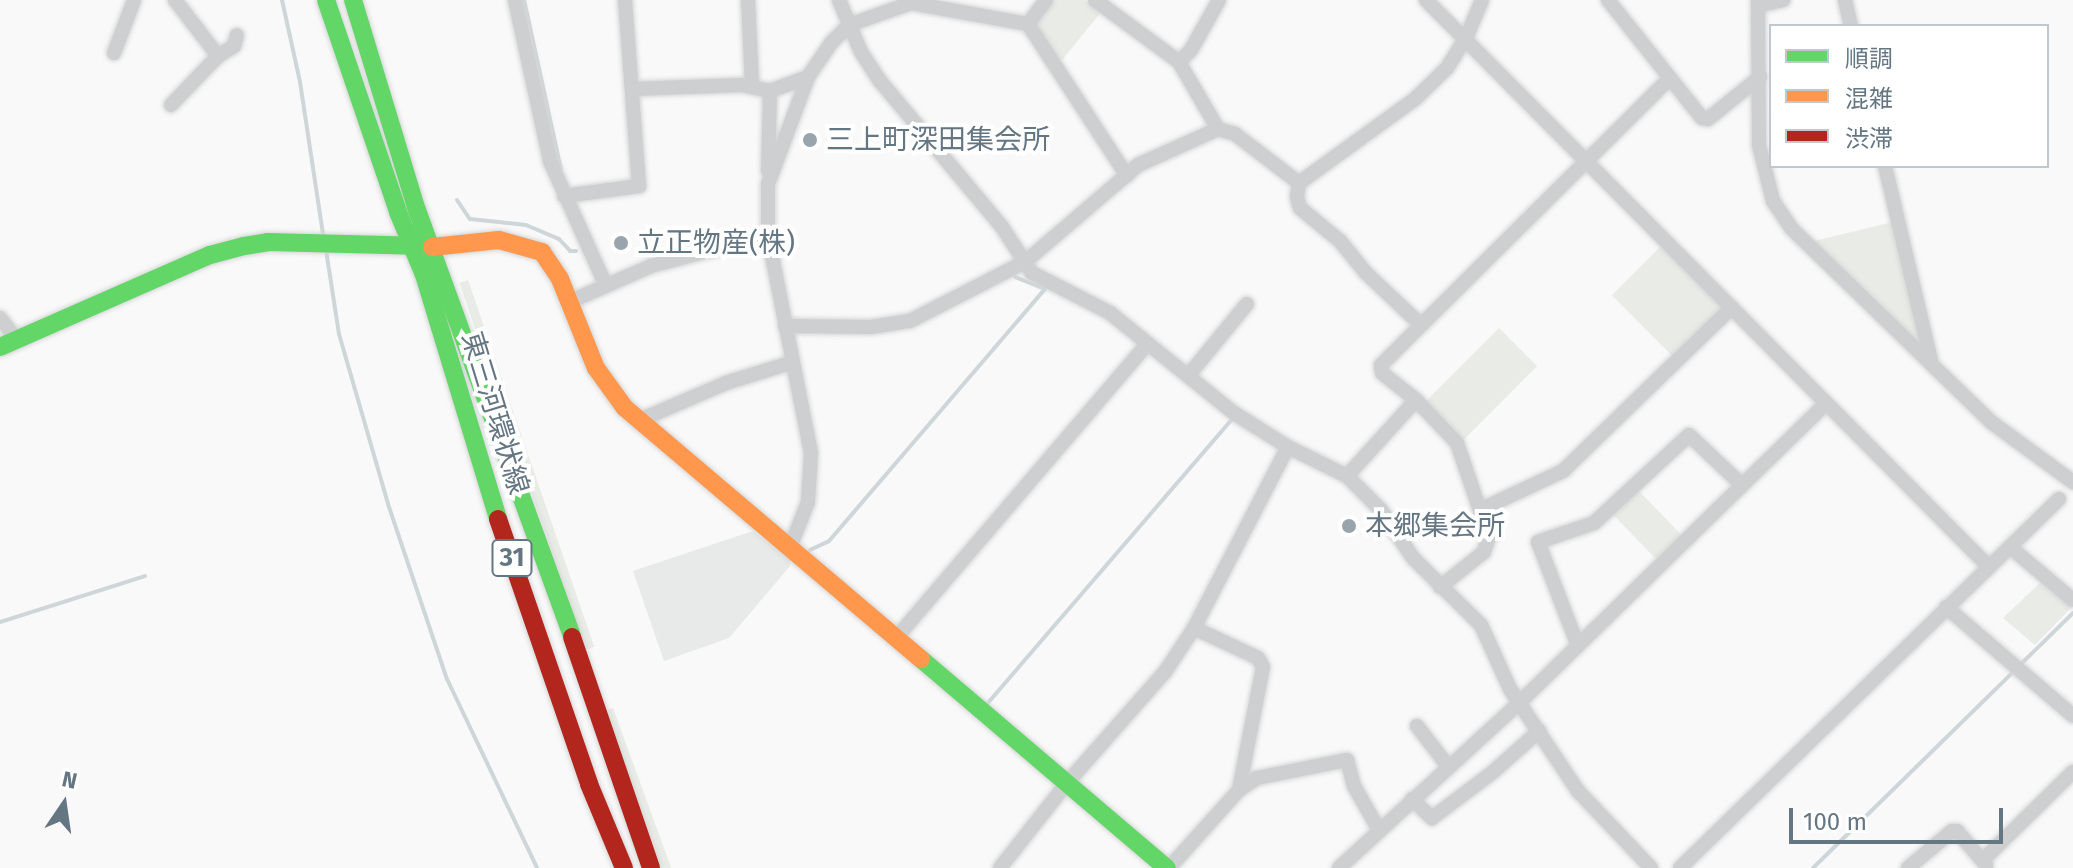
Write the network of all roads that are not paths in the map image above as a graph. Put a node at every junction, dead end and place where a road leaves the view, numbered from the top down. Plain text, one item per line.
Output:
1 (134, 0) edge
2 (175, 0) edge
3 (326, 0) edge
4 (353, 0) edge
5 (515, 0) edge
6 (625, 0) edge
7 (748, 0) edge
8 (839, 0) edge
9 (1046, 0) edge
10 (1095, 0) edge
11 (1219, 0) edge
12 (1426, 0) edge
13 (1482, 0) edge
14 (1608, 0) edge
15 (1783, 0) edge
16 (1845, 0) edge
17 (1760, 3) edge
18 (1028, 24) junction
19 (1851, 24) edge
20 (849, 25) junction
21 (237, 35) dead end
22 (1466, 38) junction
23 (114, 53) dead end
24 (218, 56) junction
25 (1179, 62) junction
26 (808, 77) junction
27 (1760, 77) junction
28 (1669, 79) junction
29 (752, 85) junction
30 (632, 89) junction
31 (770, 91) junction
32 (171, 105) dead end
33 (1218, 129) junction
34 (1587, 160) junction
35 (1885, 168) edge
36 (1127, 176) junction
37 (1299, 183) junction
38 (768, 184) junction
39 (564, 196) junction
40 (768, 235) junction
41 (411, 244) junction
42 (432, 247) junction
43 (1025, 262) junction
44 (605, 284) junction
45 (569, 302) junction
46 (1247, 304) dead end
47 (1732, 307) junction
48 (0, 318) edge
49 (1420, 324) junction
50 (785, 326) junction
51 (8, 343) edge
52 (1147, 344) junction
53 (793, 362) junction
54 (1932, 365) junction
55 (1188, 376) junction
56 (1416, 400) junction
57 (1826, 403) junction
58 (640, 420) junction
59 (1288, 447) junction
60 (1347, 476) junction
61 (2073, 482) edge
62 (1742, 485) junction
63 (2059, 499) dead end
64 (1480, 510) junction
65 (791, 545) junction
66 (2010, 547) junction
67 (1988, 566) junction
68 (1440, 587) junction
69 (2073, 600) edge
70 (1946, 607) junction
71 (1194, 628) junction
72 (897, 637) junction
73 (1578, 646) junction
74 (1520, 702) junction
75 (2073, 716) edge
76 (1417, 726) dead end
77 (1539, 731) junction
78 (1447, 765) junction
79 (2073, 772) edge
80 (1067, 783) junction
81 (1239, 790) junction
82 (1412, 799) junction
83 (1379, 830) junction
84 (1985, 864) edge
85 (624, 868) edge
86 (651, 868) edge
87 (1000, 868) edge
88 (1168, 868) edge
89 (1339, 868) edge
90 (1651, 868) edge
91 (1680, 868) edge
92 (1908, 868) edge

1 - 23 street
2 - 24 street
3 - 41 main road, 東三河環状線 / 31
4 - 42 main road, 東三河環状線 / 31
5 - 39 street
6 - 30 street
7 - 29 street
8 - 20 street
9 - 18 street
10 - 25 street
11 - 25 street
12 - 22 street
13 - 22 street
14 - 28 street
15 - 17 street
16 - 19 street
17 - 27 street
18 - 20 street
18 - 36 street
20 - 26 street
20 - 43 street
21 - 24 street
22 - 34 street
22 - 37 street
24 - 32 street
25 - 33 street
26 - 31 street
26 - 38 street
27 - 28 street
27 - 54 street
28 - 34 street
29 - 30 street
29 - 31 street
30 - 39 street
31 - 38 street
33 - 36 street
33 - 37 street
34 - 47 street
34 - 49 street
35 - 54 street
36 - 43 street
37 - 49 street
38 - 40 street
39 - 44 street
40 - 44 street
40 - 50 street
41 - 42 main road
41 - 51 main road
41 - 85 main road, 東三河環状線 / 31
42 - 45 main road
42 - 86 main road, 東三河環状線 / 31
43 - 50 street
43 - 52 street
44 - 45 street
45 - 58 main road
46 - 55 street
47 - 57 street
47 - 64 street
48 - 51 street
49 - 56 street
50 - 53 street
52 - 55 street
52 - 72 street
53 - 58 street
53 - 65 street
54 - 61 street
55 - 59 street
56 - 60 street
56 - 64 street
57 - 62 street
57 - 67 street
58 - 65 main road
59 - 60 street
59 - 71 street
60 - 68 street
62 - 73 street
62 - 73 street
63 - 66 street
64 - 68 street
65 - 72 main road
66 - 67 street
66 - 69 street
67 - 70 street
68 - 74 street
70 - 75 street
70 - 91 street
71 - 80 street
71 - 81 street
72 - 80 main road
73 - 74 street
74 - 77 street
74 - 78 street
76 - 78 street
77 - 82 street
77 - 90 street
78 - 82 street
79 - 84 street
80 - 87 street
80 - 88 main road
81 - 83 street
81 - 88 street
82 - 83 street
83 - 89 street
84 - 92 street

